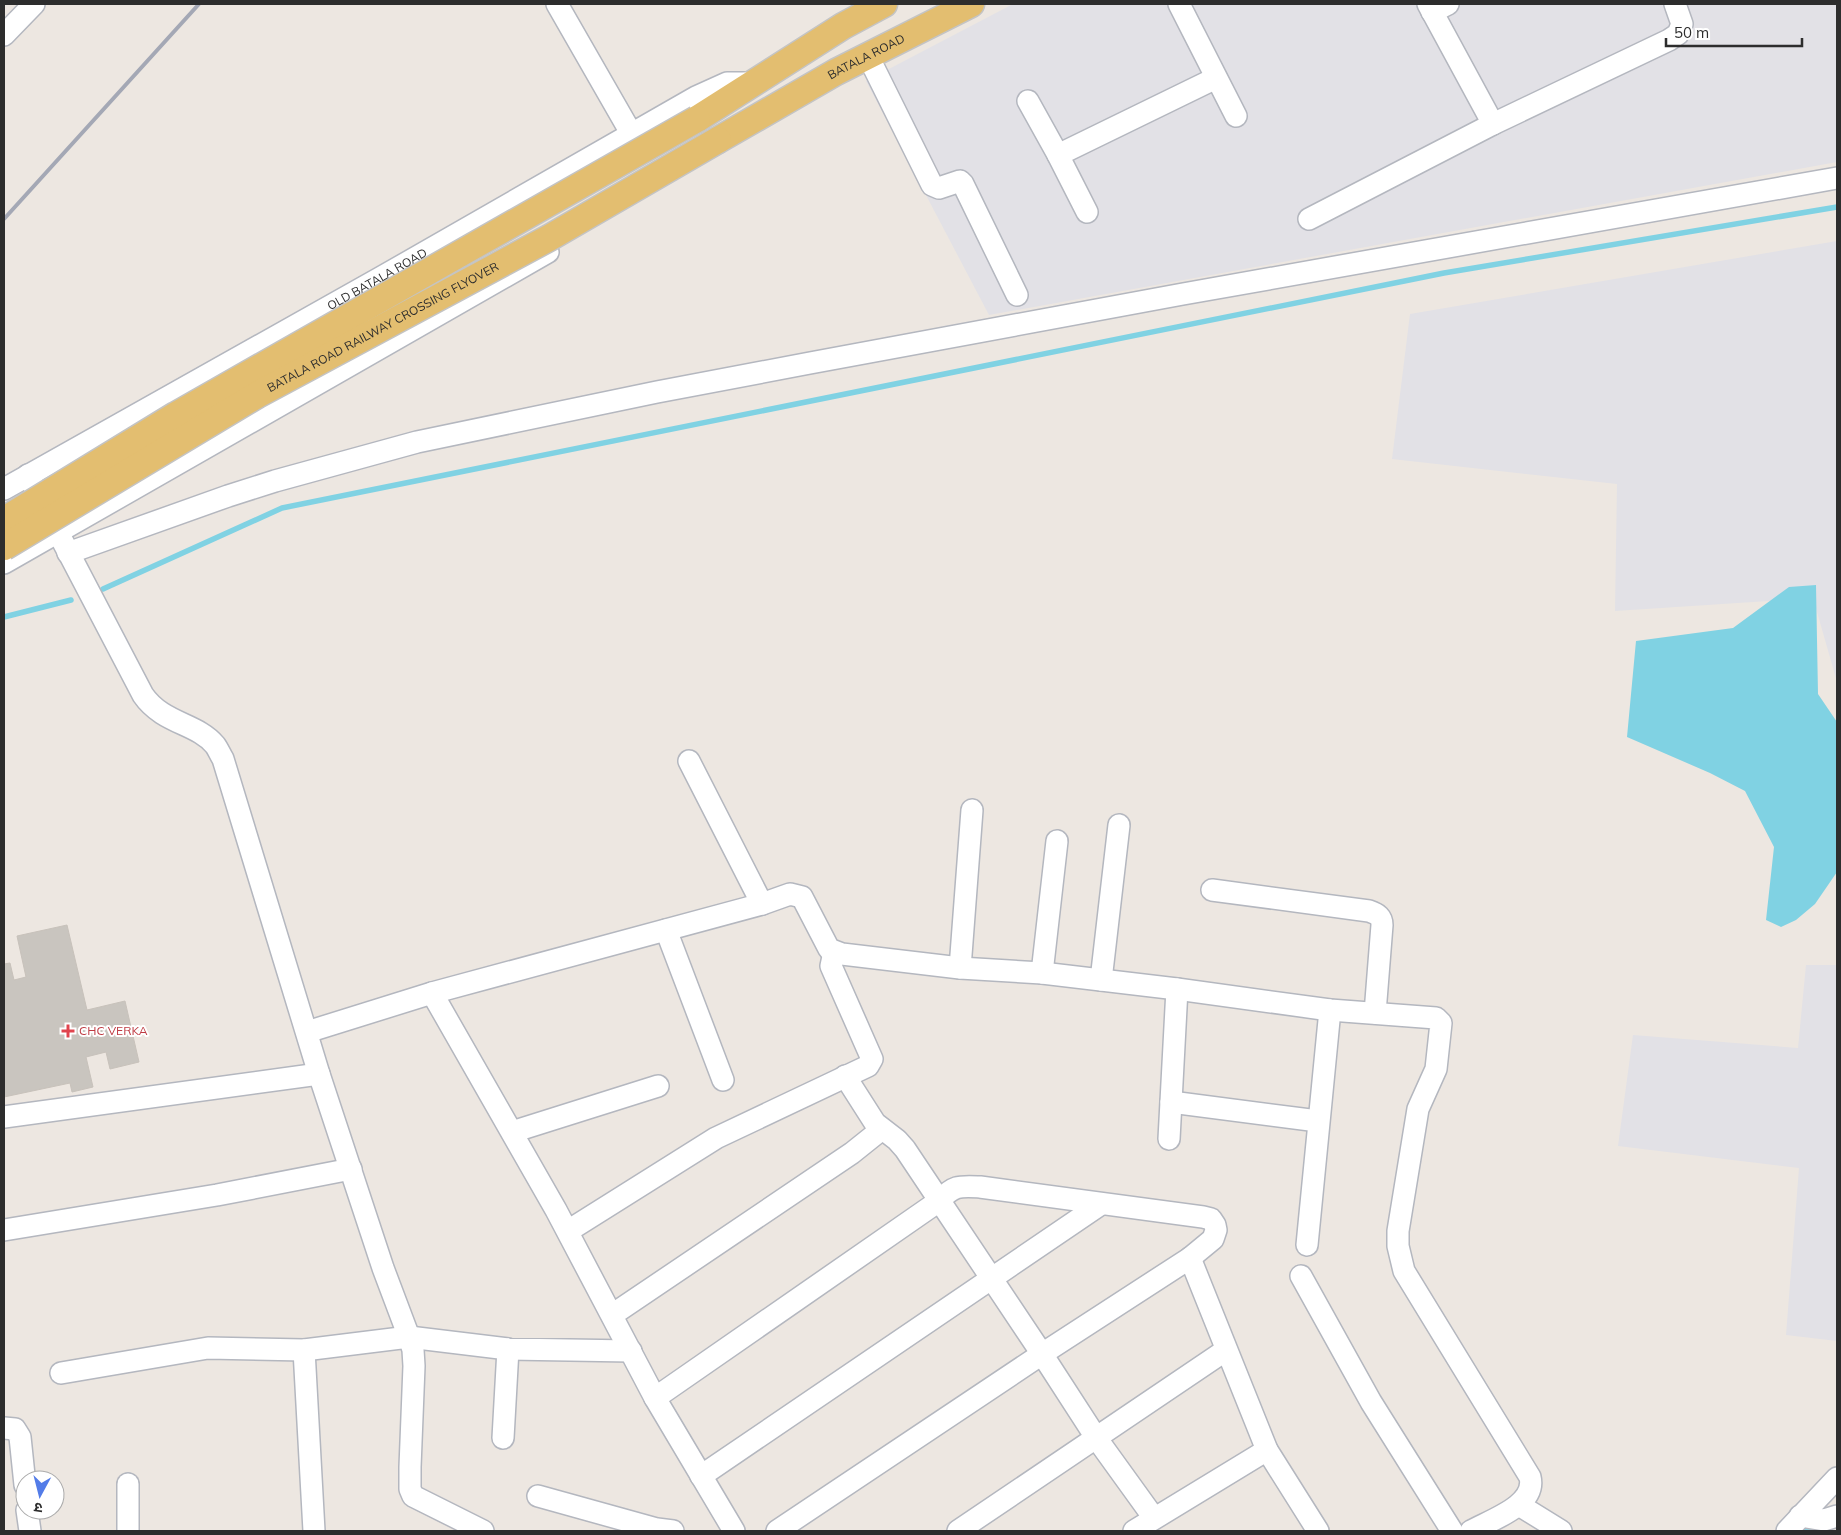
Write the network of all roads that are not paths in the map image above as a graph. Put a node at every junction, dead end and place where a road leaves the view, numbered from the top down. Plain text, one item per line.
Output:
1 (34, 4) edge
2 (557, 4) edge
3 (884, 4) edge
4 (970, 4) edge
5 (1179, 4) edge
6 (1675, 4) edge
7 (1436, 6) edge
8 (4, 35) edge
9 (868, 56) junction
10 (1216, 78) junction
11 (754, 83) junction
12 (1028, 101) dead end
13 (764, 114) junction
14 (1236, 116) dead end
15 (1493, 124) junction
16 (631, 133) junction
17 (1058, 155) junction
18 (1837, 178) edge
19 (1087, 212) dead end
20 (1309, 218) dead end
21 (1018, 295) dead end
22 (28, 475) junction
23 (4, 489) edge
24 (4, 520) edge
25 (57, 532) junction
26 (4, 546) edge
27 (68, 552) junction
28 (4, 563) edge
29 (689, 760) dead end
30 (972, 810) dead end
31 (1119, 825) dead end
32 (1057, 841) dead end
33 (1212, 890) dead end
34 (762, 904) junction
35 (666, 930) junction
36 (834, 952) junction
37 (960, 968) junction
38 (1042, 973) junction
39 (1101, 980) junction
40 (1177, 989) junction
41 (432, 994) junction
42 (1330, 1010) junction
43 (1375, 1013) junction
44 (307, 1032) junction
45 (319, 1074) junction
46 (844, 1076) junction
47 (723, 1080) dead end
48 (658, 1086) dead end
49 (1171, 1102) junction
50 (4, 1117) edge
51 (1318, 1121) junction
52 (882, 1129) junction
53 (512, 1132) junction
54 (1169, 1139) dead end
55 (351, 1169) junction
56 (939, 1201) junction
57 (1101, 1204) junction
58 (4, 1230) edge
59 (568, 1231) junction
60 (1307, 1245) dead end
61 (1190, 1258) junction
62 (1301, 1276) dead end
63 (992, 1279) junction
64 (612, 1315) junction
65 (410, 1337) junction
66 (508, 1349) junction
67 (304, 1350) junction
68 (1226, 1350) junction
69 (631, 1351) junction
70 (1042, 1354) junction
71 (61, 1373) dead end
72 (656, 1398) junction
73 (4, 1428) edge
74 (503, 1438) dead end
75 (1097, 1439) junction
76 (1266, 1450) junction
77 (24, 1470) edge
78 (701, 1476) junction
79 (1837, 1478) edge
80 (128, 1484) dead end
81 (538, 1496) dead end
82 (1519, 1505) junction
83 (1837, 1516) edge
84 (1154, 1518) junction
85 (1794, 1524) edge
86 (128, 1531) edge
87 (314, 1531) edge
88 (483, 1531) edge
89 (674, 1531) edge
90 (734, 1531) edge
91 (777, 1531) edge
92 (958, 1531) edge
93 (1134, 1531) edge
94 (1318, 1531) edge
95 (1452, 1531) edge
96 (1471, 1531) edge
97 (1561, 1531) edge

1 - 8 street
2 - 16 street
3 - 11 main road
4 - 9 main road, BATALA ROAD
5 - 10 street
6 - 15 street
7 - 15 street
9 - 13 main road, BATALA ROAD
9 - 21 street
10 - 14 street
10 - 17 street
11 - 16 street, OLD BATALA ROAD
11 - 24 main road, BATALA ROAD RAILWAY CROSSING FLYOVER, bridge
12 - 17 street
13 - 25 street
13 - 26 main road, BATALA ROAD RAILWAY CROSSING FLYOVER, bridge
15 - 20 street
16 - 22 street, OLD BATALA ROAD
17 - 19 street
18 - 27 street
22 - 23 street, OLD BATALA ROAD
22 - 25 street
25 - 27 street
25 - 28 street
27 - 44 street
29 - 34 street
30 - 37 street
31 - 39 street
32 - 38 street
33 - 43 street
34 - 35 street
34 - 36 street
35 - 41 street
35 - 47 street
36 - 37 street
36 - 46 street
37 - 38 street
38 - 39 street
39 - 40 street
40 - 42 street
40 - 49 street
41 - 44 street
41 - 53 street
42 - 43 street
42 - 51 street
43 - 82 street
44 - 45 street
45 - 50 street
45 - 55 street
46 - 52 street
46 - 59 street
48 - 53 street
49 - 51 street
49 - 54 street
51 - 60 street
52 - 56 street
52 - 64 street
53 - 59 street
55 - 58 street
55 - 65 street
56 - 57 street
56 - 63 street
56 - 72 street
57 - 61 street
57 - 63 street
59 - 64 street
61 - 68 street
61 - 70 street
62 - 95 street
63 - 70 street
63 - 78 street
64 - 69 street
65 - 66 street
65 - 67 street
65 - 88 street
66 - 69 street
66 - 74 street
67 - 71 street
67 - 87 street
68 - 75 street
68 - 76 street
69 - 72 street
70 - 75 street
70 - 91 street
72 - 78 street
73 - 77 street
75 - 84 street
75 - 92 street
76 - 84 street
76 - 94 street
78 - 90 street
79 - 85 street
80 - 86 street
81 - 89 street
82 - 96 street
82 - 97 street
83 - 85 street
84 - 93 street

